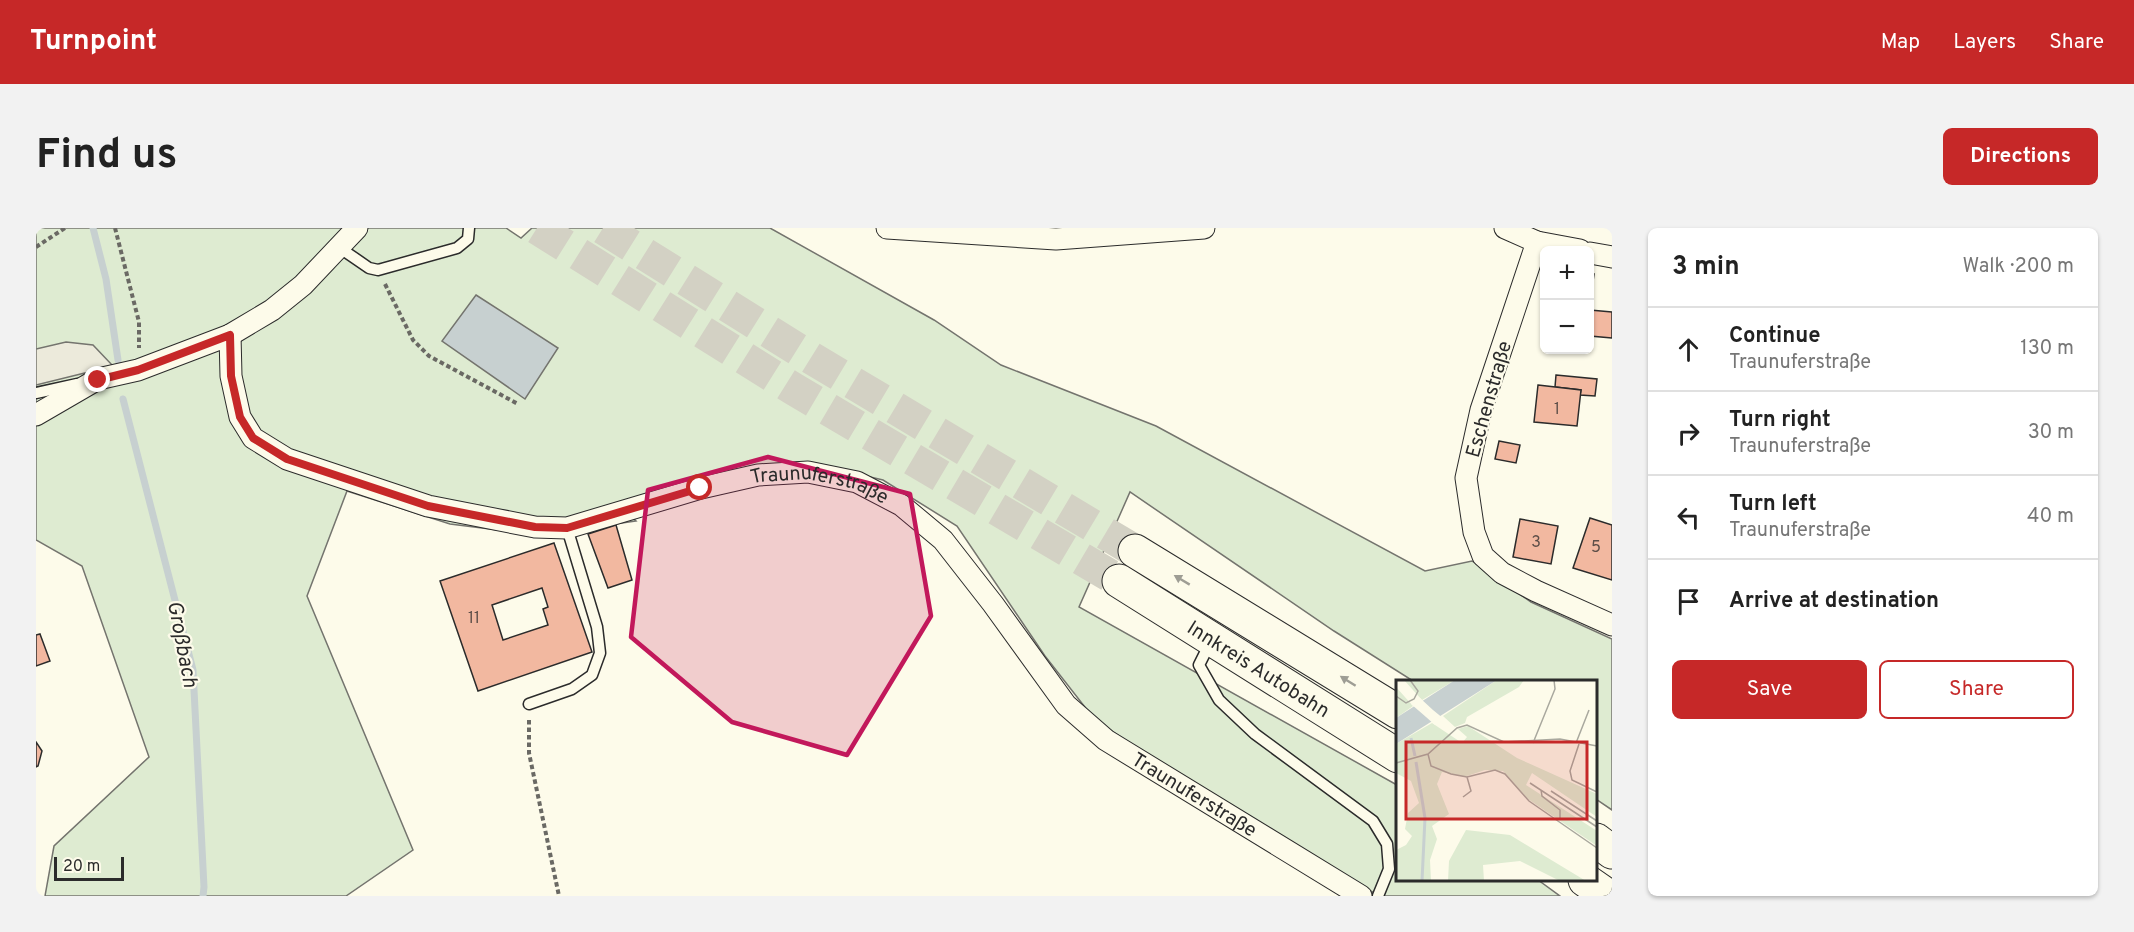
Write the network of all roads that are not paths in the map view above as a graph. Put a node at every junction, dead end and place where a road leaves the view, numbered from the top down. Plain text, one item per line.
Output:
1 (357, 228) edge
2 (469, 228) edge
3 (887, 228) edge
4 (1204, 228) edge
5 (1146, 230) edge
6 (1521, 233) edge
7 (1566, 246) edge
8 (340, 248) junction
9 (1594, 254) edge
10 (1612, 256) edge
11 (230, 335) junction
12 (98, 380) junction
13 (36, 393) edge
14 (36, 415) edge
15 (567, 528) junction
16 (1135, 551) tunnel mouth
17 (1119, 581) tunnel mouth
18 (1612, 625) edge
19 (1212, 639) junction
20 (530, 704) road end
21 (1396, 711) edge
22 (1396, 755) edge
23 (1597, 841) edge
24 (1612, 852) edge
25 (1588, 881) edge
26 (1361, 896) edge
27 (1378, 896) edge
28 (1608, 896) edge

1 - 8 street
2 - 8 lane
3 - 5 street
4 - 5 street
6 - 7 street
6 - 18 street, Eschenstraße
8 - 11 street
9 - 10 street
11 - 12 street
11 - 15 street, Traunuferstraße
12 - 13 lane
12 - 14 street
15 - 20 lane
15 - 26 street, Traunuferstraße
21 -> 16 highway, Innkreis Autobahn
17 - 19 highway, Innkreis Autobahn
19 - 22 highway, Innkreis Autobahn
19 - 27 lane
23 - 24 highway
25 - 28 highway

